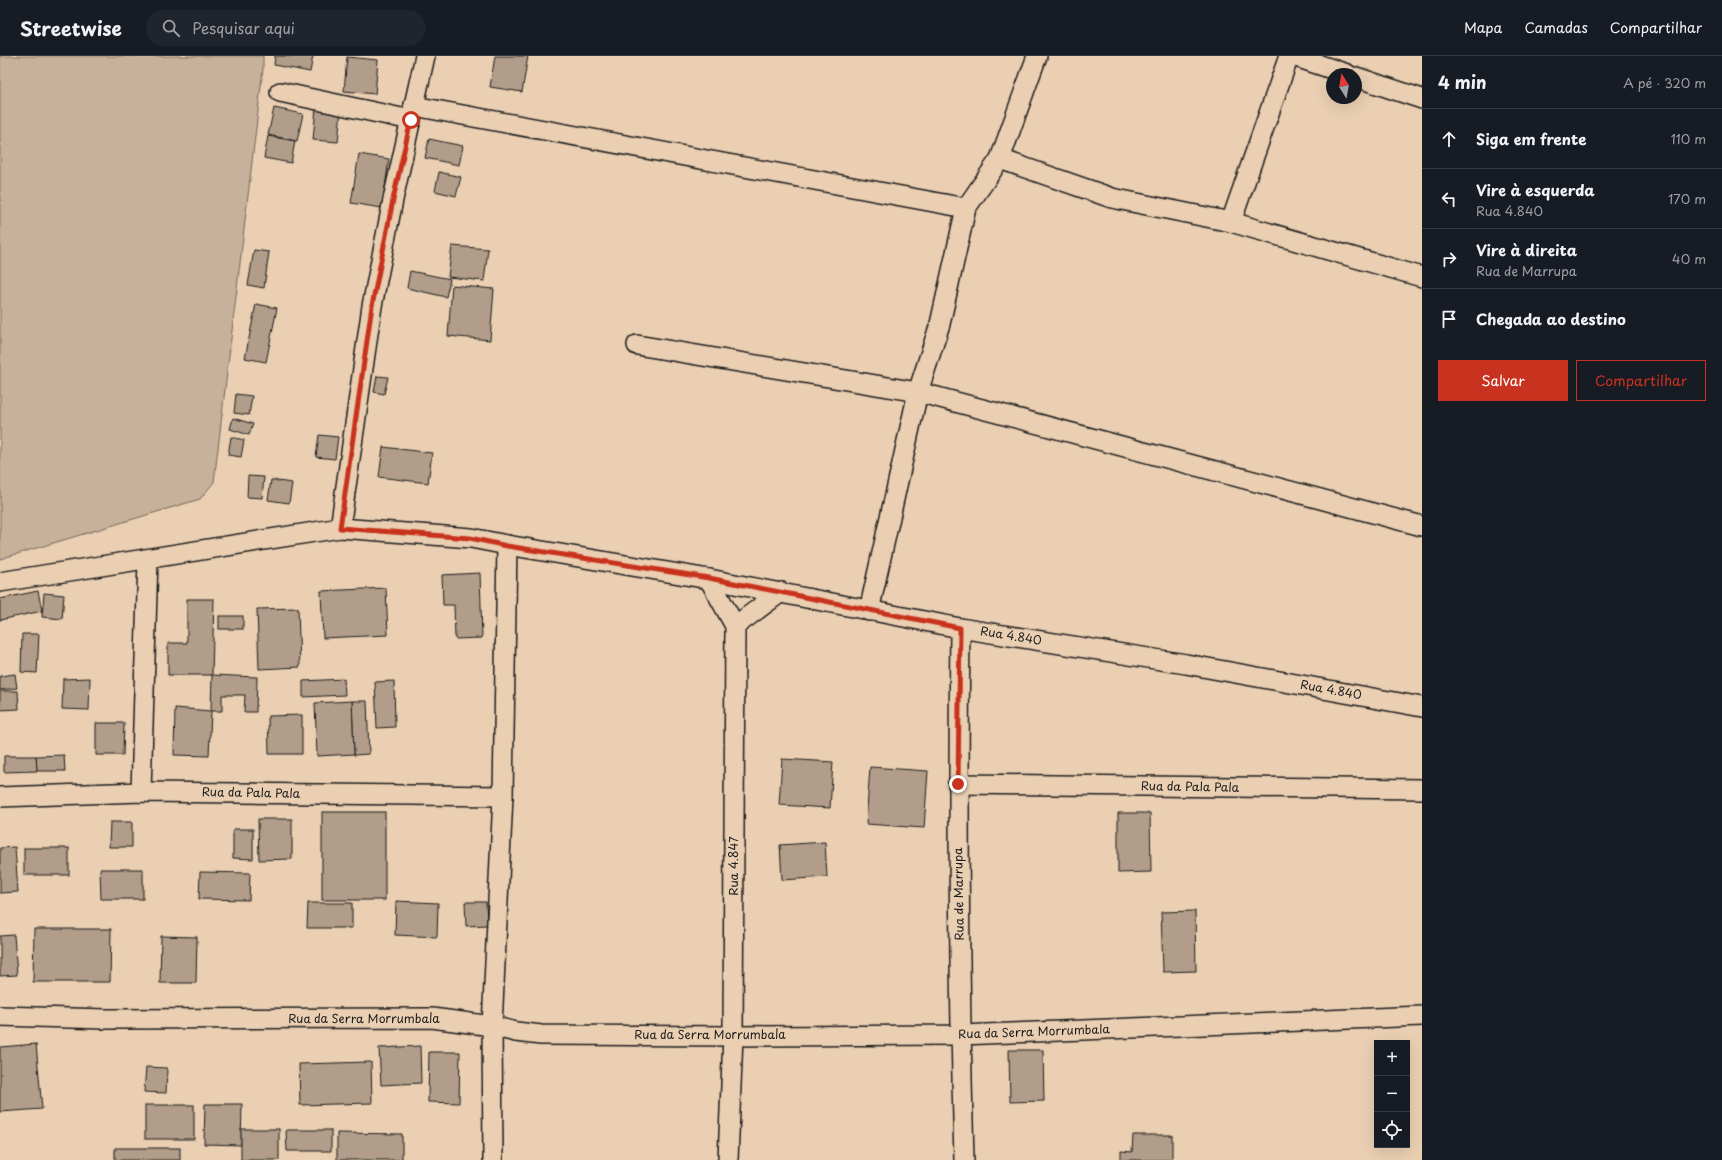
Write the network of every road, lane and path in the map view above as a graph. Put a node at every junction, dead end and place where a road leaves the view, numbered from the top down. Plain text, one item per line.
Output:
1 (425, 56) edge
2 (1037, 56) edge
3 (1289, 56) edge
4 (1293, 56) edge
5 (1329, 68) edge
6 (1362, 79) edge
7 (280, 92) dead end
8 (1422, 99) edge
9 (413, 113) junction
10 (1000, 159) junction
11 (966, 208) junction
12 (1231, 222) junction
13 (1422, 277) edge
14 (637, 345) dead end
15 (918, 392) junction
16 (1422, 526) edge
17 (340, 528) junction
18 (507, 546) junction
19 (148, 558) junction
20 (709, 578) junction
21 (0, 582) edge
22 (781, 592) junction
23 (869, 610) junction
24 (735, 626) junction
25 (960, 628) junction
26 (1422, 707) edge
27 (958, 784) junction
28 (1422, 789) edge
29 (141, 792) junction
30 (503, 796) junction
31 (0, 797) edge
32 (0, 1016) edge
33 (1422, 1016) edge
34 (492, 1026) junction
35 (961, 1035) junction
36 (733, 1036) junction
37 (493, 1160) edge
38 (728, 1160) edge
39 (964, 1160) edge

1 - 9 street
2 - 10 street
3 - 12 street
4 - 5 street
6 - 8 street
7 - 9 street
9 - 11 street
9 - 17 street
10 - 11 street
10 - 12 street
11 - 15 street
12 - 13 street
14 - 15 street
15 - 16 street
15 - 23 street
17 - 18 street, Rua 4.840
17 - 19 street, Rua 4.840
18 - 20 street, Rua 4.840
18 - 30 street
19 - 21 street, Rua 4.840
19 - 29 street
20 - 22 street, Rua 4.840
20 - 24 street, Rua 4.847
22 - 23 street, Rua 4.840
22 - 24 street
23 - 25 street, Rua 4.840
24 - 36 street, Rua 4.847
25 - 26 street, Rua 4.840
25 - 27 street, Rua de Marrupa
27 - 28 street, Rua da Pala Pala
27 - 35 street, Rua de Marrupa
29 - 30 street, Rua da Pala Pala
29 - 31 street, Rua da Pala Pala
30 - 34 street
32 - 34 street, Rua da Serra Morrumbala
33 - 35 street, Rua da Serra Morrumbala
34 - 36 street, Rua da Serra Morrumbala
34 - 37 street
35 - 36 street, Rua da Serra Morrumbala
35 - 39 street, Rua de Marrupa
36 - 38 street, Rua 4.847

